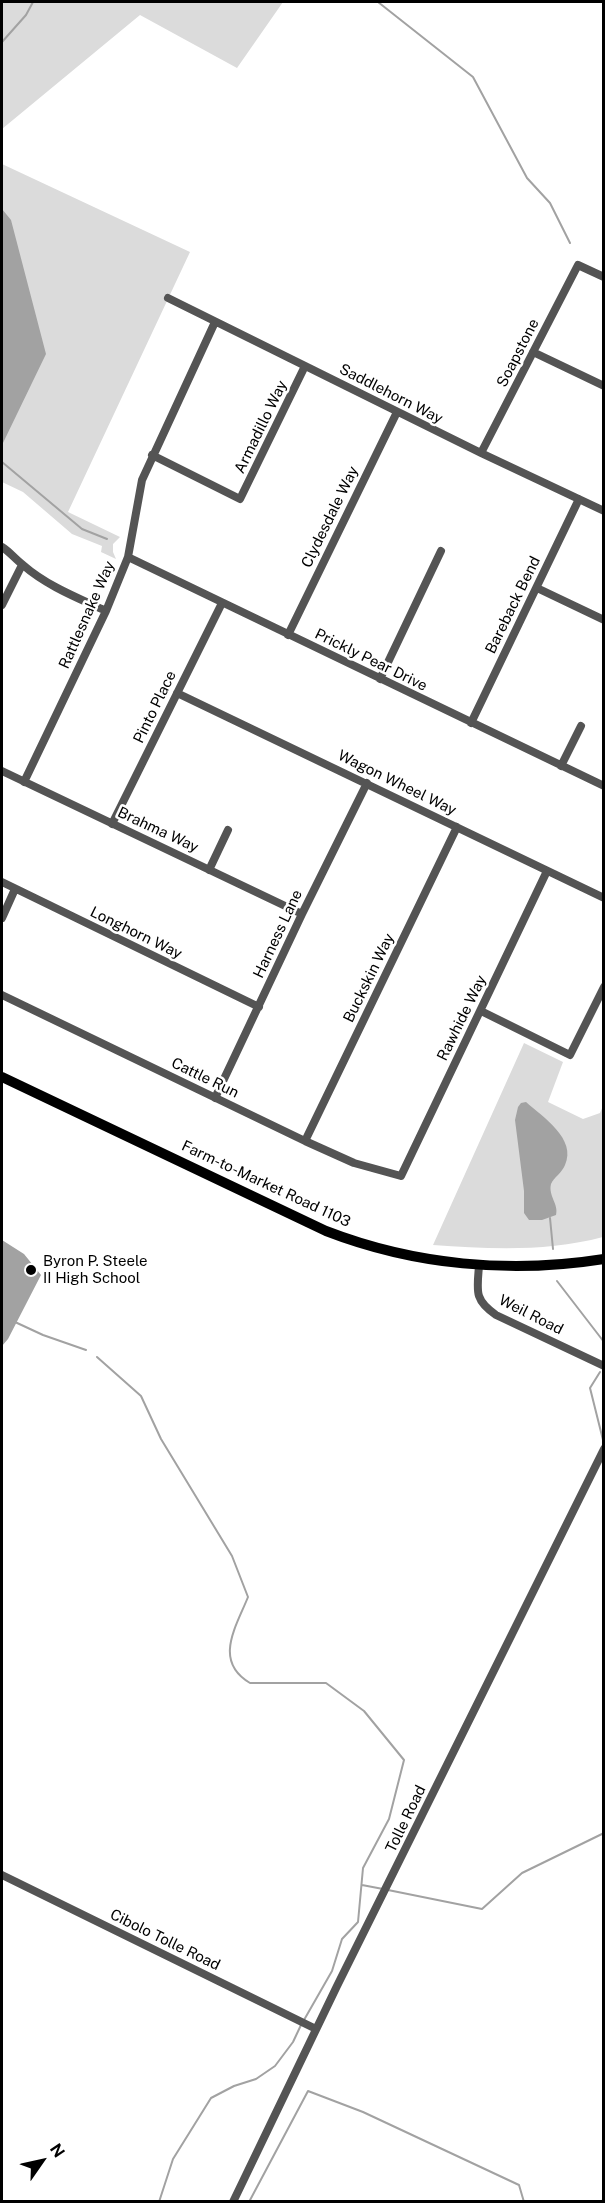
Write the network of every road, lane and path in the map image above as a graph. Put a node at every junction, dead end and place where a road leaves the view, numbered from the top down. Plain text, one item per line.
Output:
1 (603, 277) edge
2 (168, 298) dead end
3 (215, 322) junction
4 (533, 352) junction
5 (305, 366) junction
6 (603, 386) edge
7 (397, 412) junction
8 (481, 453) junction
9 (152, 455) junction
10 (579, 499) junction
11 (603, 511) edge
12 (2, 547) edge
13 (441, 551) dead end
14 (128, 557) junction
15 (22, 565) junction
16 (537, 588) junction
17 (222, 603) junction
18 (2, 605) edge
19 (106, 612) junction
20 (603, 620) edge
21 (288, 635) junction
22 (380, 679) junction
23 (177, 693) junction
24 (471, 723) junction
25 (581, 726) dead end
26 (561, 766) junction
27 (2, 771) edge
28 (24, 782) junction
29 (368, 783) junction
30 (603, 786) edge
31 (112, 824) junction
32 (457, 827) junction
33 (228, 830) dead end
34 (209, 870) junction
35 (547, 871) junction
36 (2, 882) edge
37 (15, 889) junction
38 (603, 898) edge
39 (302, 914) junction
40 (2, 918) edge
41 (603, 987) edge
42 (2, 995) edge
43 (259, 1007) junction
44 (480, 1011) junction
45 (2, 1077) edge
46 (215, 1098) junction
47 (305, 1141) junction
48 (401, 1176) joint
49 (603, 1259) edge
50 (479, 1266) junction
51 (603, 1366) edge
52 (603, 1449) edge
53 (2, 1875) edge
54 (316, 2029) junction
55 (233, 2202) edge

1 - 4 street, Soapstone
2 - 3 street, Saddlehorn Way
3 - 5 street, Saddlehorn Way
3 - 9 street, Rattlesnake Way
4 - 6 street
4 - 8 street, Soapstone
5 - 7 street, Saddlehorn Way
5 - 9 street, Armadillo Way
7 - 8 street, Saddlehorn Way
7 - 21 street, Clydesdale Way
8 - 10 street, Saddlehorn Way
9 - 14 street, Rattlesnake Way
10 - 11 street, Saddlehorn Way
10 - 16 street, Bareback Bend
12 - 15 street
13 - 22 street
14 - 17 street, Prickly Pear Drive
14 - 19 street, Rattlesnake Way
15 - 18 street
15 - 19 street
16 - 20 street
16 - 24 street, Bareback Bend
17 - 21 street, Prickly Pear Drive
17 - 23 street, Pinto Place
19 - 28 street, Rattlesnake Way
21 - 22 street, Prickly Pear Drive
22 - 24 street, Prickly Pear Drive
23 - 29 street, Wagon Wheel Way
23 - 31 street, Pinto Place
24 - 26 street, Prickly Pear Drive
25 - 26 street
26 - 30 street, Prickly Pear Drive
27 - 28 street, Brahma Way
28 - 31 street, Brahma Way
29 - 32 street, Wagon Wheel Way
29 - 39 street, Harness Lane
31 - 34 street, Brahma Way
32 - 35 street, Wagon Wheel Way
32 - 47 street, Buckskin Way
33 - 34 street
34 - 39 street, Brahma Way
35 - 38 street, Wagon Wheel Way
35 - 44 street, Rawhide Way
36 - 37 street, Longhorn Way
37 - 40 street
37 - 43 street, Longhorn Way
39 - 43 street, Harness Lane
41 - 44 street
42 - 46 street, Cattle Run
43 - 46 street, Harness Lane
44 - 48 street, Rawhide Way
45 - 50 main road, Farm-to-Market Road 1103
46 - 47 street, Cattle Run
47 - 48 street, Cattle Run
49 - 50 main road, Farm-to-Market Road 1103
50 - 51 street, Weil Road
52 - 54 street, Tolle Road
53 - 54 street, Cibolo Tolle Road
54 - 55 street, Tolle Road

